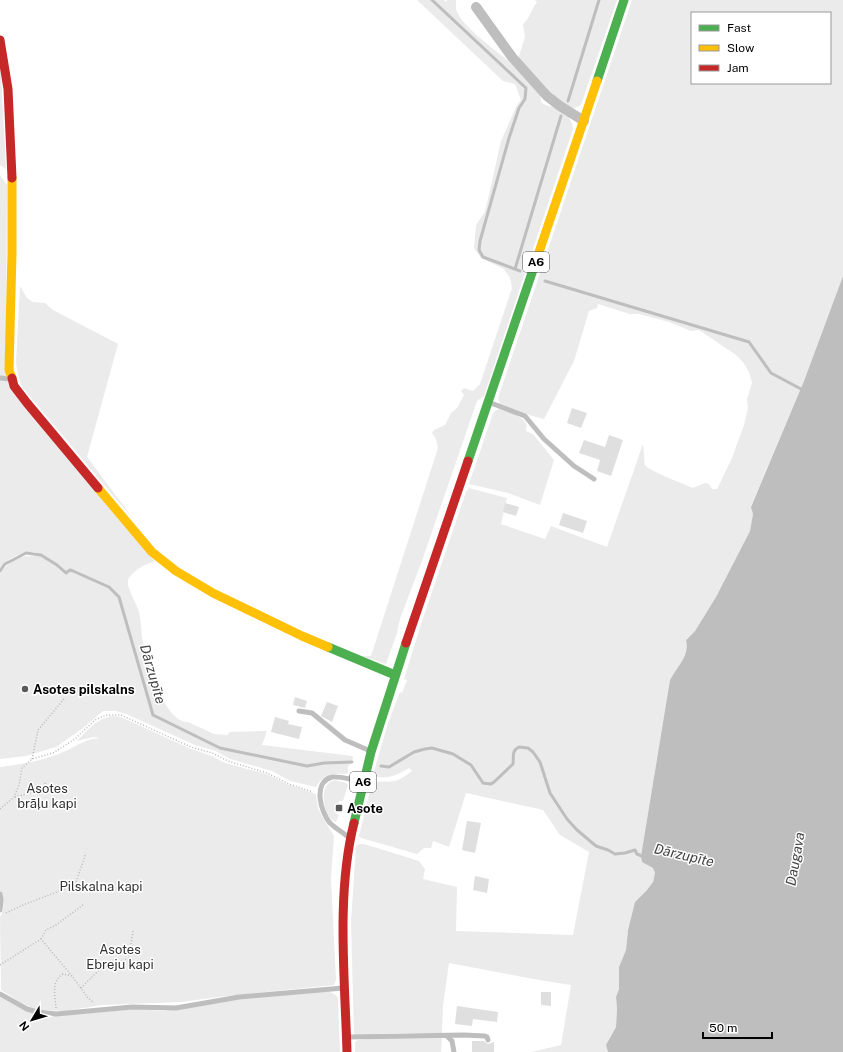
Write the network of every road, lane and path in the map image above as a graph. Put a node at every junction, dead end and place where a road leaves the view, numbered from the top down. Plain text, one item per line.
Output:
1 (624, 0) edge
2 (476, 7) dead end
3 (0, 40) edge
4 (584, 121) junction
5 (0, 378) edge
6 (13, 380) junction
7 (488, 402) junction
8 (594, 479) dead end
9 (395, 676) junction
10 (64, 699) dead end
11 (299, 711) dead end
12 (371, 752) junction
13 (32, 759) junction
14 (363, 781) junction
15 (45, 783) dead end
16 (59, 785) dead end
17 (47, 788) junction
18 (320, 794) junction
19 (14, 798) junction
20 (0, 809) edge
21 (350, 838) junction
22 (86, 853) dead end
23 (0, 894) edge
24 (83, 905) dead end
25 (0, 910) edge
26 (6, 914) dead end
27 (133, 931) dead end
28 (41, 939) junction
29 (0, 965) edge
30 (72, 976) junction
31 (81, 988) junction
32 (344, 988) junction
33 (0, 994) edge
34 (100, 1009) junction
35 (56, 1014) junction
36 (447, 1036) junction
37 (346, 1037) junction
38 (488, 1040) dead end
39 (347, 1052) edge
40 (454, 1052) edge

1 - 4 main road, A6
2 - 4 street
3 - 6 main road
4 - 7 main road, A6
5 - 6 lane
6 - 9 main road
7 - 8 lane
7 - 9 main road, A6
9 - 12 main road, A6
10 - 13 path
11 - 12 lane
12 - 14 main road, A6
13 - 18 path
13 - 19 path
14 - 18 lane
14 - 21 main road, A6
15 - 17 path
16 - 17 path
17 - 19 path
18 - 21 lane
19 - 20 path
21 - 32 main road, A6
22 - 26 path
23 - 25 lane
24 - 28 path
27 - 31 path
28 - 29 path
28 - 30 path
30 - 31 path
30 - 35 path
31 - 34 path
32 - 34 lane
32 - 37 main road, A6
33 - 35 lane
34 - 35 lane
36 - 37 lane
36 - 38 lane
36 - 40 lane
37 - 39 main road, A6

